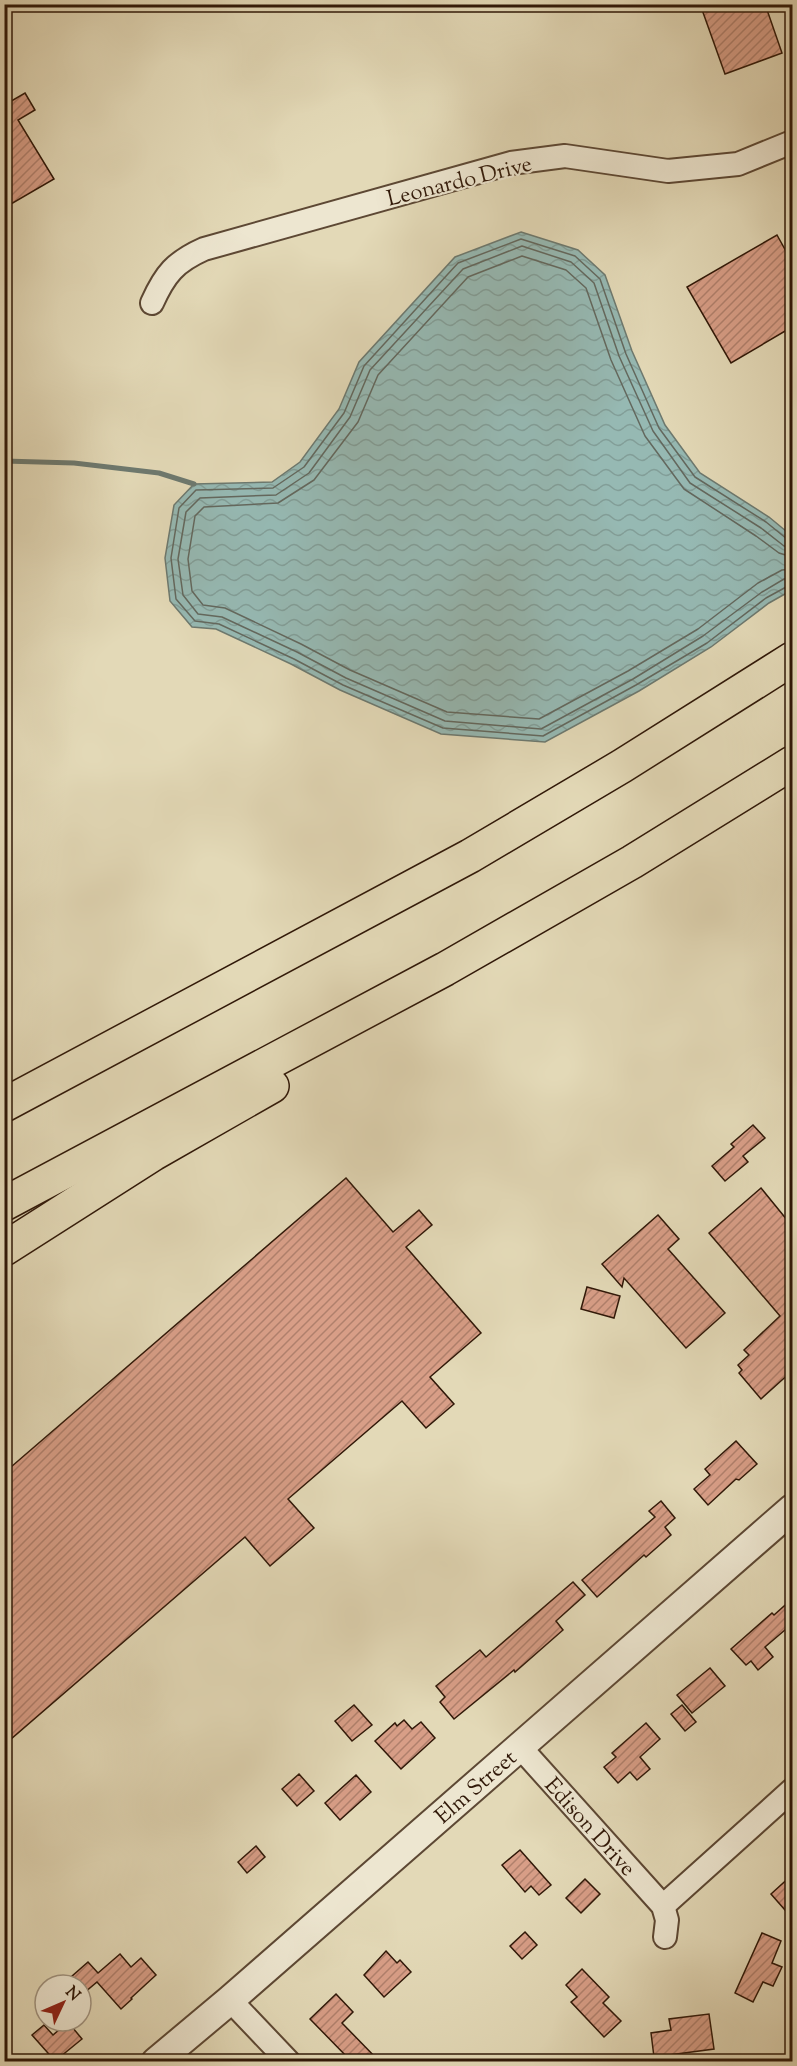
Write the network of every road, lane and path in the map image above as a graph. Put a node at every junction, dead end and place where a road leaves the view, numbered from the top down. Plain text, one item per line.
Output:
1 (792, 142) edge
2 (152, 303) dead end
3 (792, 659) edge
4 (792, 763) edge
5 (406, 990) junction
6 (4, 1105) edge
7 (4, 1204) edge
8 (4, 1249) edge
9 (792, 1509) edge
10 (520, 1747) junction
11 (792, 1790) edge
12 (663, 1906) junction
13 (666, 1937) dead end
14 (230, 2000) junction
15 (156, 2061) edge
16 (289, 2061) edge

1 - 2 street, Leonardo Drive
3 - 6 highway
4 - 5 highway
5 - 7 highway
5 - 8 highway
9 - 10 street, Elm Street
10 - 12 street, Edison Drive
10 - 14 street, Elm Street
11 - 12 street
12 - 13 street
14 - 15 street, Elm Street
14 - 16 street

